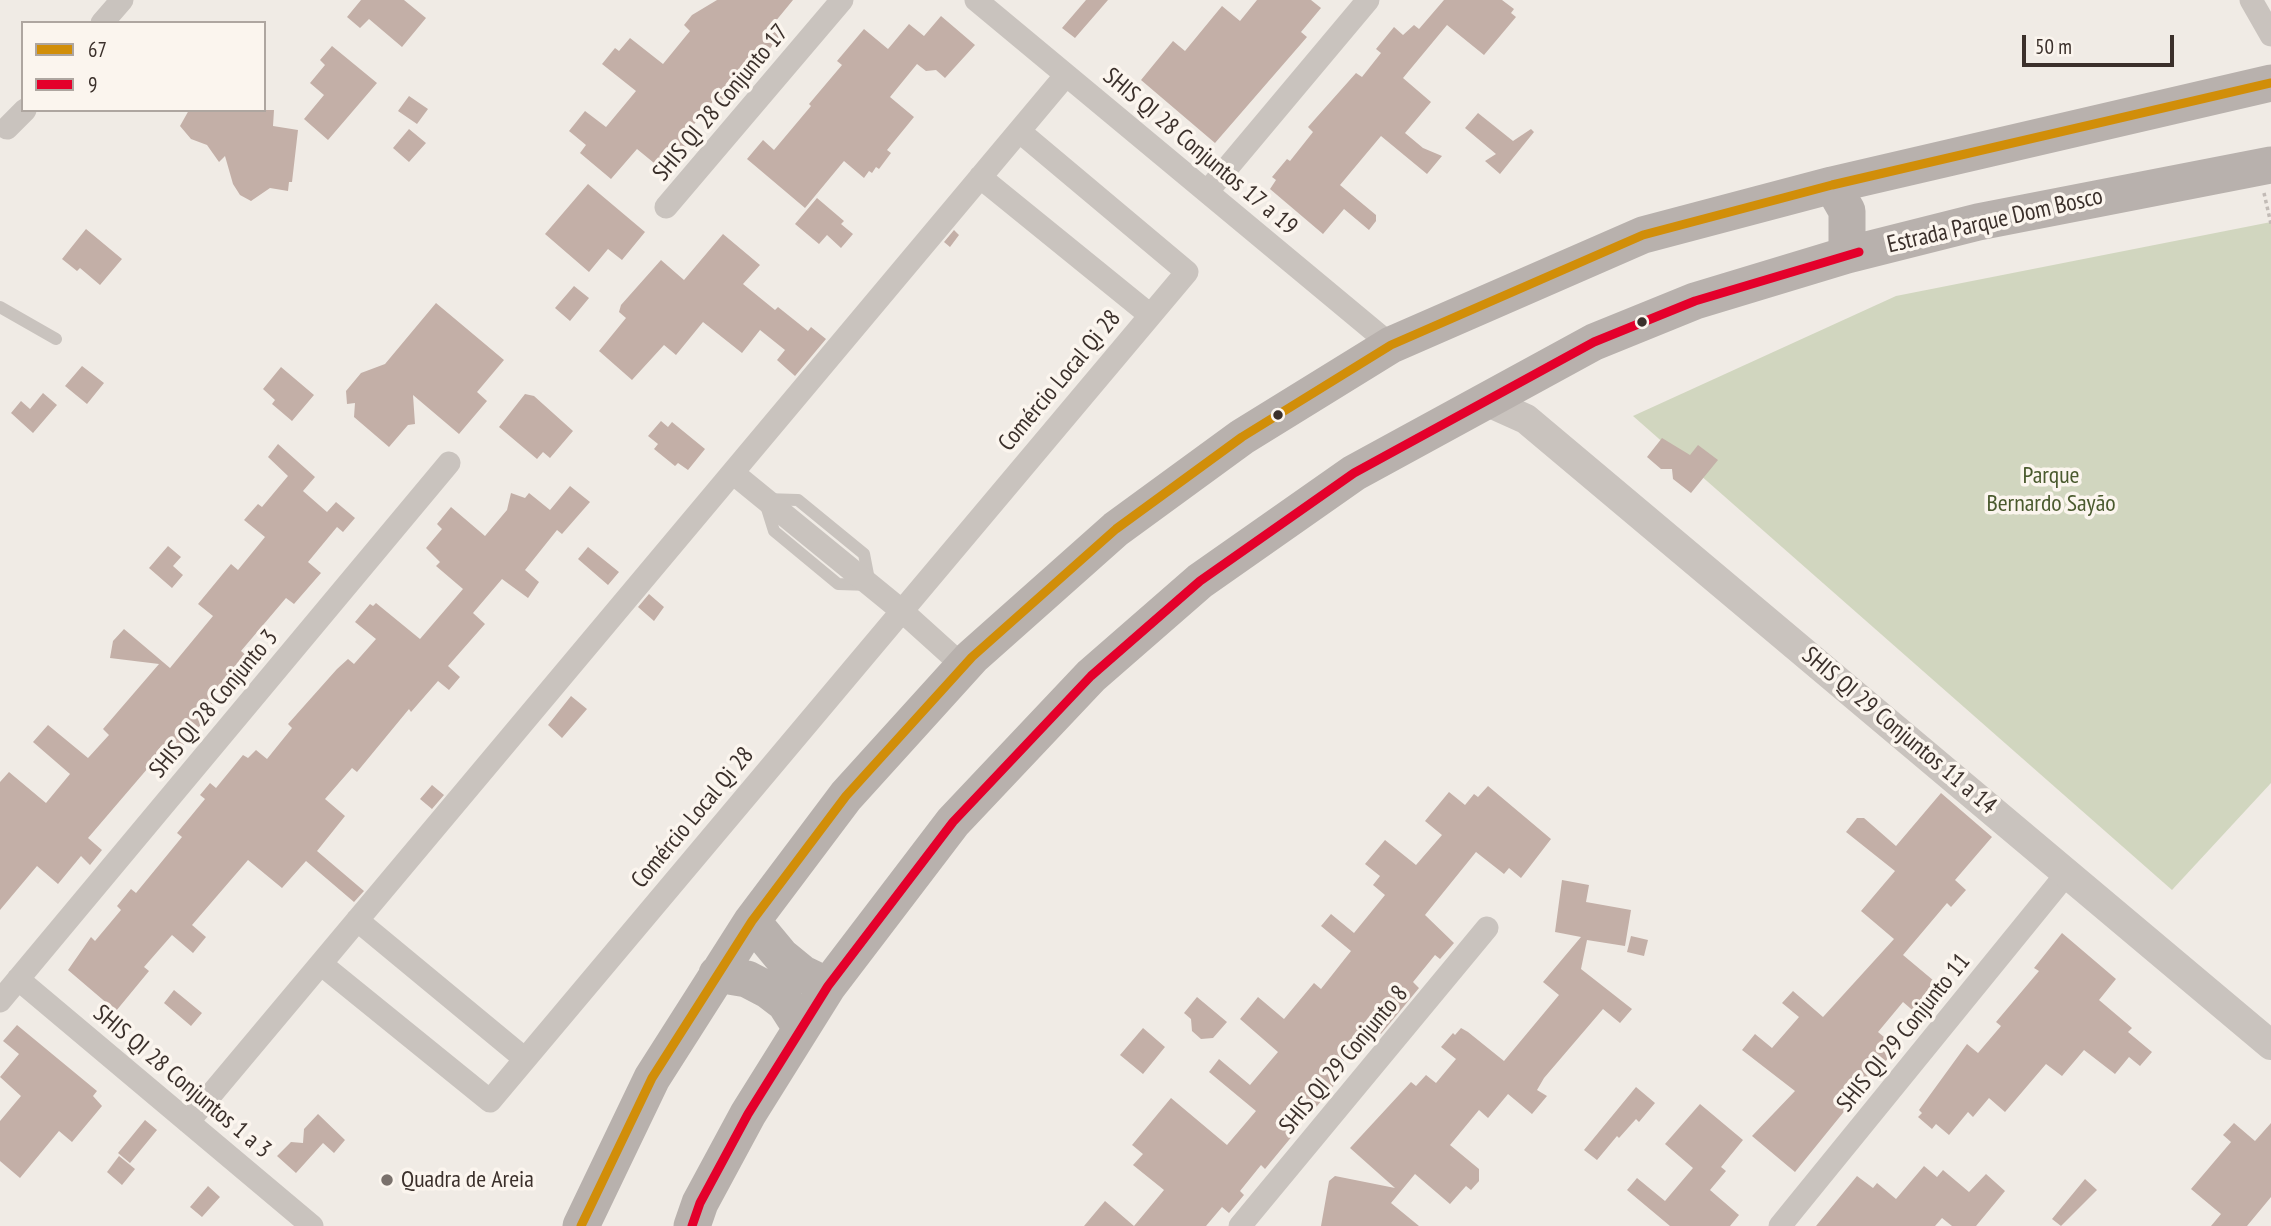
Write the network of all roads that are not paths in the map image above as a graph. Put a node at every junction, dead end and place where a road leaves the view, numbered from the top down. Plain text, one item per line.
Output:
1 (122, 0) edge
2 (842, 0) edge
3 (976, 0) edge
4 (1367, 0) edge
5 (2251, 0) edge
6 (105, 21) edge
7 (2271, 35) edge
8 (1066, 75) junction
9 (2271, 83) edge
10 (23, 112) edge
11 (7, 128) dead end
12 (1019, 131) junction
13 (980, 177) junction
14 (2267, 177) edge
15 (1832, 184) junction
16 (1207, 192) junction
17 (666, 207) dead end
18 (1847, 255) junction
19 (0, 307) edge
20 (1150, 315) junction
21 (56, 339) dead end
22 (1391, 345) junction
23 (1518, 384) junction
24 (1486, 401) junction
25 (1526, 419) junction
26 (449, 463) dead end
27 (733, 473) junction
28 (902, 611) junction
29 (960, 662) junction
30 (2068, 872) junction
31 (357, 920) junction
32 (752, 921) junction
33 (1488, 928) dead end
34 (321, 964) junction
35 (717, 974) junction
36 (18, 979) junction
37 (828, 986) junction
38 (0, 1000) edge
39 (801, 1028) junction
40 (2271, 1045) edge
41 (525, 1059) junction
42 (188, 1122) junction
43 (312, 1226) edge
44 (581, 1226) edge
45 (692, 1226) edge
46 (1241, 1226) edge
47 (1780, 1226) edge

1 - 6 street
2 - 17 street, SHIS QI 28 Conjunto 17
3 - 8 street, SHIS QI 28 Conjuntos 17 a 19
4 - 16 street
5 - 7 street
8 - 12 street
8 - 16 street, SHIS QI 28 Conjuntos 17 a 19
9 - 15 main road
10 - 11 street
12 - 13 street
12 - 20 street, Comércio Local Qi 28
13 - 20 street, Comércio Local Qi 28
13 - 27 street
14 - 18 main road, Estrada Parque Dom Bosco
15 - 18 main road
15 - 22 main road
16 - 22 street, SHIS QI 28 Conjuntos 17 a 19
18 - 23 main road, Estrada Parque Dom Bosco
19 - 21 lane
20 - 28 street, Comércio Local Qi 28
22 - 29 main road
23 - 24 main road, Estrada Parque Dom Bosco
23 - 25 street
24 - 25 street, SHIS QI 29 Conjuntos 11 a 14
24 - 37 main road, Estrada Parque Dom Bosco
25 - 30 street, SHIS QI 29 Conjuntos 11 a 14
26 - 36 street, SHIS QI 28 Conjunto 3
27 - 28 street
27 - 31 street
28 - 29 street
28 - 41 street, Comércio Local Qi 28
29 - 32 main road
30 - 40 street, SHIS QI 29 Conjuntos 11 a 14
30 - 47 street, SHIS QI 29 Conjunto 11
31 - 34 street
31 - 41 street
32 - 35 main road
32 - 37 main road
33 - 46 street, SHIS QI 29 Conjunto 8
34 - 41 street, Comércio Local Qi 28
34 - 42 street
35 - 39 main road
35 - 44 main road
36 - 38 street, SHIS QI 28 Conjunto 3
36 - 42 street, SHIS QI 28 Conjuntos 1 a 3
37 - 39 main road, Estrada Parque Dom Bosco
39 - 45 main road, Estrada Parque Dom Bosco
42 - 43 street, SHIS QI 28 Conjuntos 1 a 3

